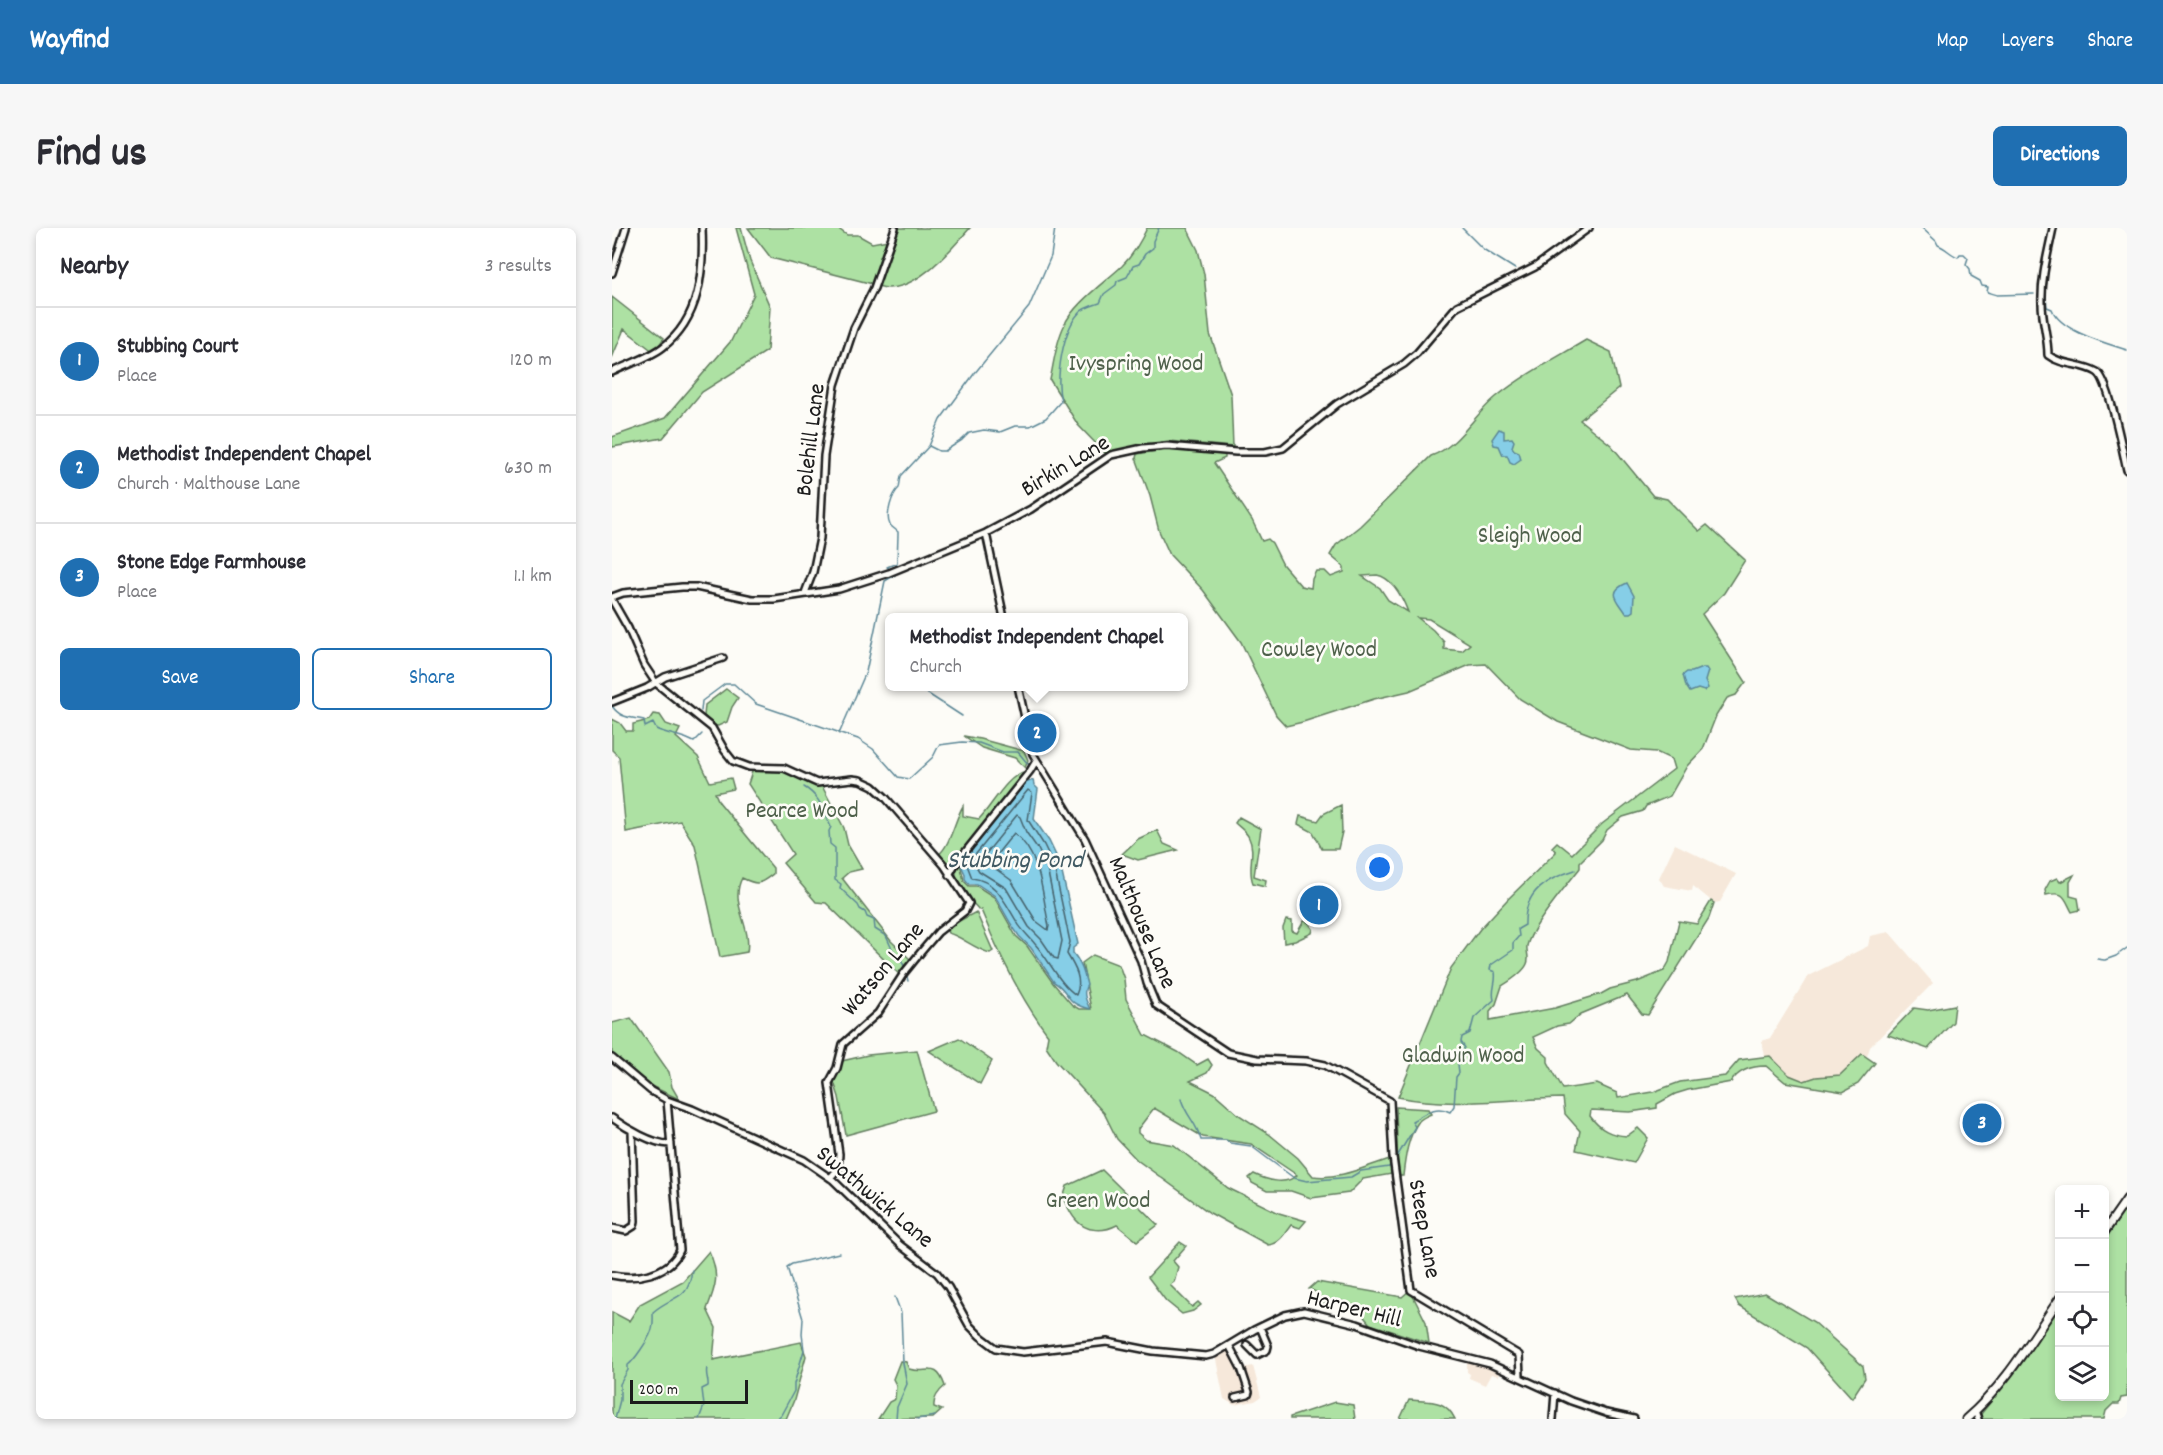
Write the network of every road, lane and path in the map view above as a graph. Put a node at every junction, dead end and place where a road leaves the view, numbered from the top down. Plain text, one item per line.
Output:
1 (626, 228) edge
2 (702, 228) edge
3 (895, 228) edge
4 (1588, 228) edge
5 (2053, 228) edge
6 (612, 273) edge
7 (612, 372) edge
8 (2127, 470) edge
9 (986, 533) junction
10 (805, 593) junction
11 (612, 599) edge
12 (1003, 613) edge
13 (723, 658) dead end
14 (656, 683) junction
15 (1019, 691) edge
16 (614, 701) edge
17 (1035, 760) junction
18 (1030, 771) junction
19 (1043, 772) junction
20 (944, 865) junction
21 (954, 866) junction
22 (949, 875) junction
23 (612, 1058) edge
24 (667, 1100) junction
25 (1390, 1101) joint
26 (612, 1118) edge
27 (632, 1131) junction
28 (671, 1144) junction
29 (830, 1178) junction
30 (2127, 1198) edge
31 (2109, 1225) edge
32 (612, 1228) edge
33 (612, 1275) edge
34 (2055, 1305) edge
35 (1260, 1327) junction
36 (1229, 1345) junction
37 (1247, 1345) dead end
38 (993, 1347) joint
39 (1520, 1376) junction
40 (1555, 1393) junction
41 (1235, 1398) dead end
42 (1975, 1411) junction
43 (1553, 1419) edge
44 (1634, 1419) edge
45 (1966, 1419) edge
46 (1978, 1419) edge

1 - 6 street
2 - 7 street
3 - 10 street, Bolehill Lane
4 - 9 street, Birkin Lane
5 - 8 street
9 - 10 street, Birkin Lane
9 - 12 street
10 - 11 street, Birkin Lane
11 - 14 street
13 - 14 street
14 - 16 street
14 - 20 street, Watson Lane
15 - 17 street, Malthouse Lane
17 - 18 street
17 - 19 street, Malthouse Lane
18 - 19 street
18 - 21 street
19 - 25 street, Malthouse Lane
20 - 21 street
20 - 22 street, Watson Lane
21 - 22 street
22 - 29 street, Watson Lane
23 - 24 street, Swathwick Lane
24 - 28 street
24 - 29 street, Swathwick Lane
25 - 39 street, Steep Lane
26 - 27 street
27 - 28 street
27 - 32 street
28 - 33 street
29 - 38 street, Swathwick Lane
30 - 31 main road
34 - 42 main road
35 - 36 street, Harper Hill
35 - 37 street
35 - 39 street, Harper Hill
36 - 38 street, Harper Hill
36 - 41 street
39 - 40 street, Harper Hill
40 - 43 street
40 - 44 street, Harper Hill
42 - 45 main road
42 - 46 street

